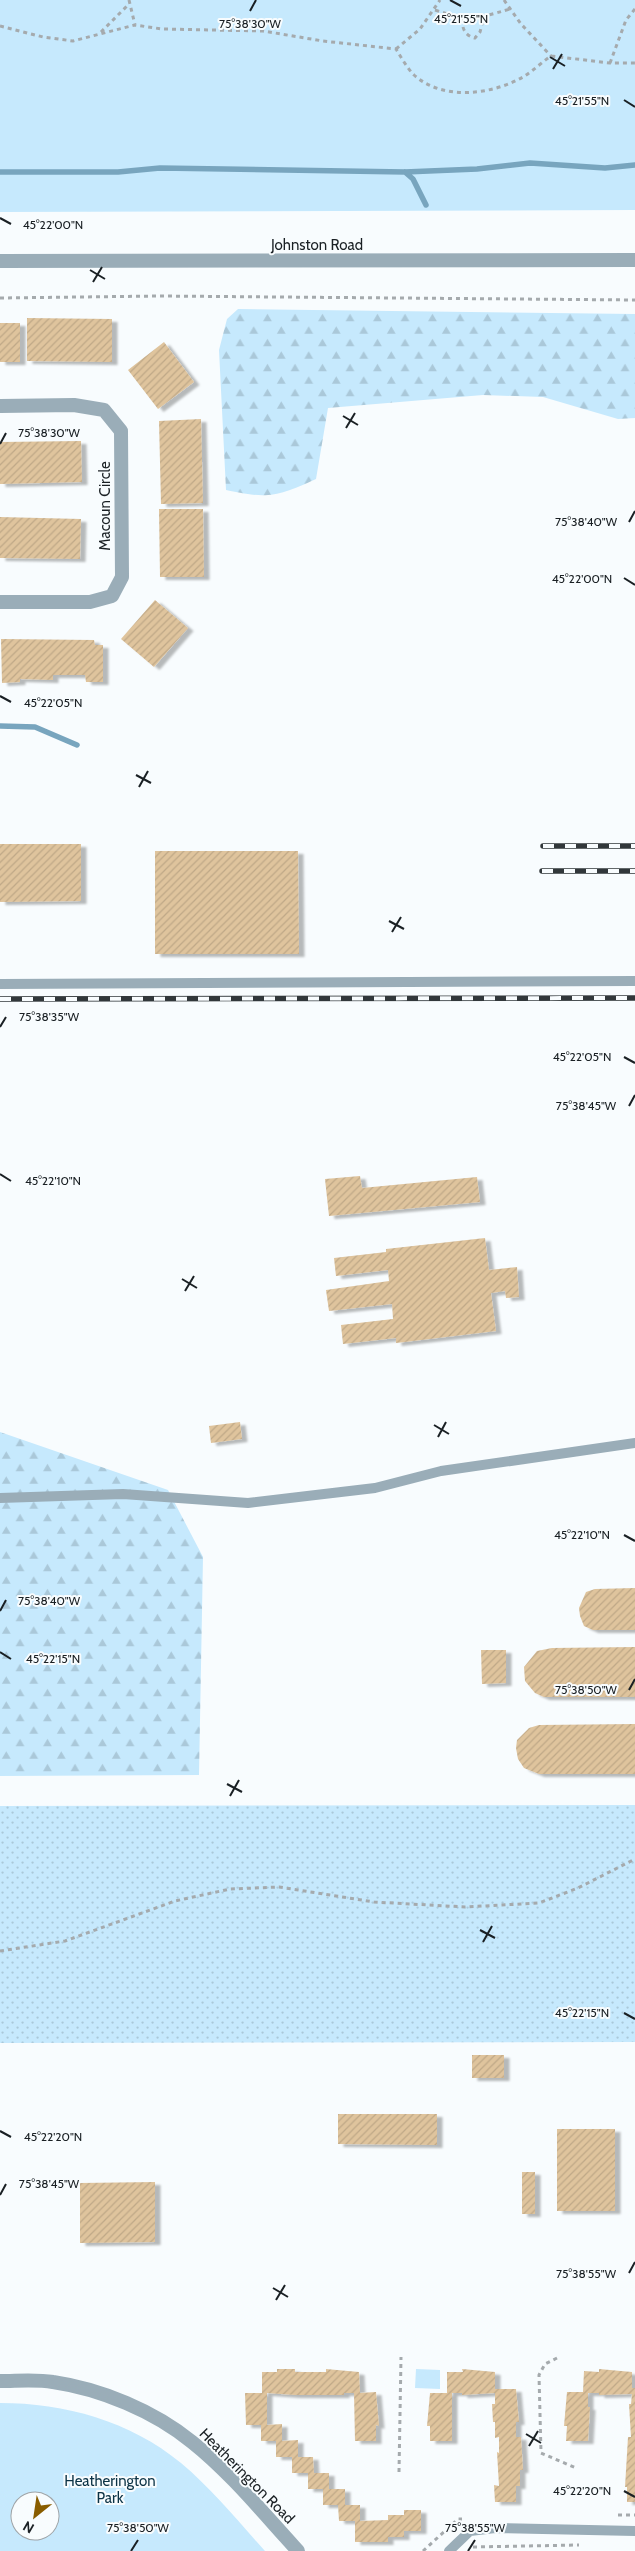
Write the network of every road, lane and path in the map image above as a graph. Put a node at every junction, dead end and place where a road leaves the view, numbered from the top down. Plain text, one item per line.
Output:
1 (440, 0) edge
2 (504, 0) edge
3 (129, 2) edge
4 (635, 8) edge
5 (510, 9) junction
6 (435, 10) junction
7 (485, 16) junction
8 (463, 19) junction
9 (135, 24) junction
10 (0, 26) edge
11 (100, 33) junction
12 (396, 49) junction
13 (551, 56) junction
14 (610, 63) junction
15 (635, 63) edge
16 (635, 260) edge
17 (0, 261) edge
18 (0, 298) edge
19 (635, 300) edge
20 (0, 406) edge
21 (0, 602) edge
22 (635, 982) edge
23 (0, 984) edge
24 (635, 1442) edge
25 (0, 1498) edge
26 (635, 1859) edge
27 (0, 1952) edge
28 (402, 2357) dead end
29 (557, 2358) dead end
30 (0, 2381) edge
31 (576, 2468) dead end
32 (399, 2472) dead end
33 (635, 2531) edge
34 (586, 2545) dead end
35 (298, 2551) edge
36 (448, 2551) edge
37 (468, 2551) edge

1 - 6 path
2 - 5 path
3 - 9 path
3 - 11 path
4 - 14 path
5 - 7 path
5 - 13 path
6 - 8 path
6 - 12 path
7 - 8 path
7 - 8 path
9 - 11 path
9 - 12 path
10 - 11 path
12 - 13 path
13 - 14 path
14 - 15 path
16 - 17 street, Johnston Road
18 - 19 path
20 - 21 street, Macoun Circle
22 - 23 lane
24 - 25 lane
26 - 27 path
28 - 32 path
29 - 31 path
30 - 35 street, Heatherington Road
33 - 36 lane
34 - 37 path

